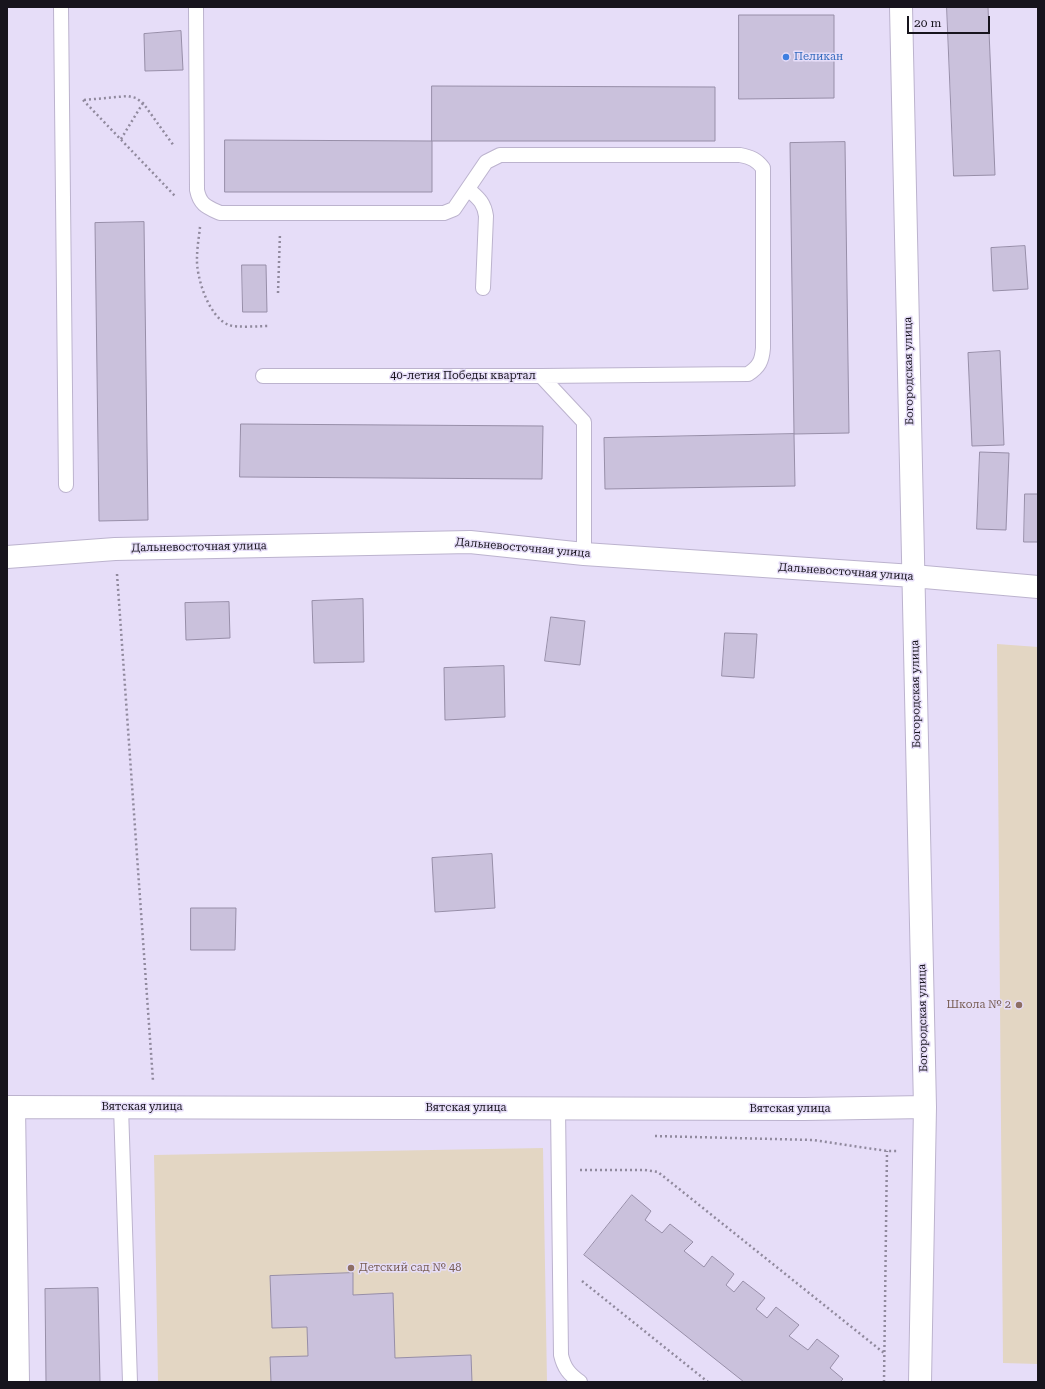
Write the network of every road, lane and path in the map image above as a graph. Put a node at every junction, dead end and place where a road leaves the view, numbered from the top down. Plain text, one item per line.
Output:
1 (60, 7) edge
2 (196, 7) edge
3 (901, 7) edge
4 (62, 91) junction
5 (84, 100) junction
6 (143, 103) junction
7 (121, 139) junction
8 (174, 146) dead end
9 (468, 189) junction
10 (203, 205) junction
11 (282, 213) junction
12 (484, 288) dead end
13 (278, 293) dead end
14 (270, 326) dead end
15 (263, 376) dead end
16 (541, 376) junction
17 (66, 485) dead end
18 (115, 549) junction
19 (584, 554) junction
20 (7, 556) edge
21 (914, 576) junction
22 (1038, 587) edge
23 (10, 1107) edge
24 (121, 1107) junction
25 (154, 1107) junction
26 (925, 1107) junction
27 (558, 1108) junction
28 (654, 1136) dead end
29 (887, 1150) junction
30 (923, 1151) junction
31 (559, 1170) junction
32 (11, 1218) edge
33 (560, 1263) junction
34 (884, 1353) junction
35 (18, 1382) edge
36 (130, 1382) edge
37 (580, 1382) edge
38 (708, 1382) edge
39 (884, 1382) edge
40 (920, 1382) edge

1 - 4 lane
2 - 10 lane
3 - 21 street, Богородская улица
4 - 5 path
4 - 17 lane
5 - 6 path
5 - 7 path
6 - 7 path
6 - 8 path
7 - 10 path
9 - 11 lane
9 - 12 lane
9 - 16 lane
10 - 11 lane
10 - 14 path
11 - 13 path
15 - 16 lane, 40-летия Победы квартал
16 - 19 lane, 40-летия Победы квартал
18 - 19 street, Дальневосточная улица
18 - 20 street, Дальневосточная улица
18 - 25 path
19 - 21 street, Дальневосточная улица
21 - 22 street, Дальневосточная улица
21 - 26 street, Богородская улица
23 - 24 street, Вятская улица
23 - 32 street
24 - 25 street, Вятская улица
24 - 36 lane
25 - 27 street, Вятская улица
26 - 27 street, Вятская улица
26 - 30 street, Богородская улица
27 - 31 lane
28 - 29 path
29 - 30 path
29 - 34 path
30 - 40 street, Богородская улица
31 - 33 lane
31 - 34 path
32 - 35 street
33 - 37 lane
33 - 38 path
34 - 39 path

